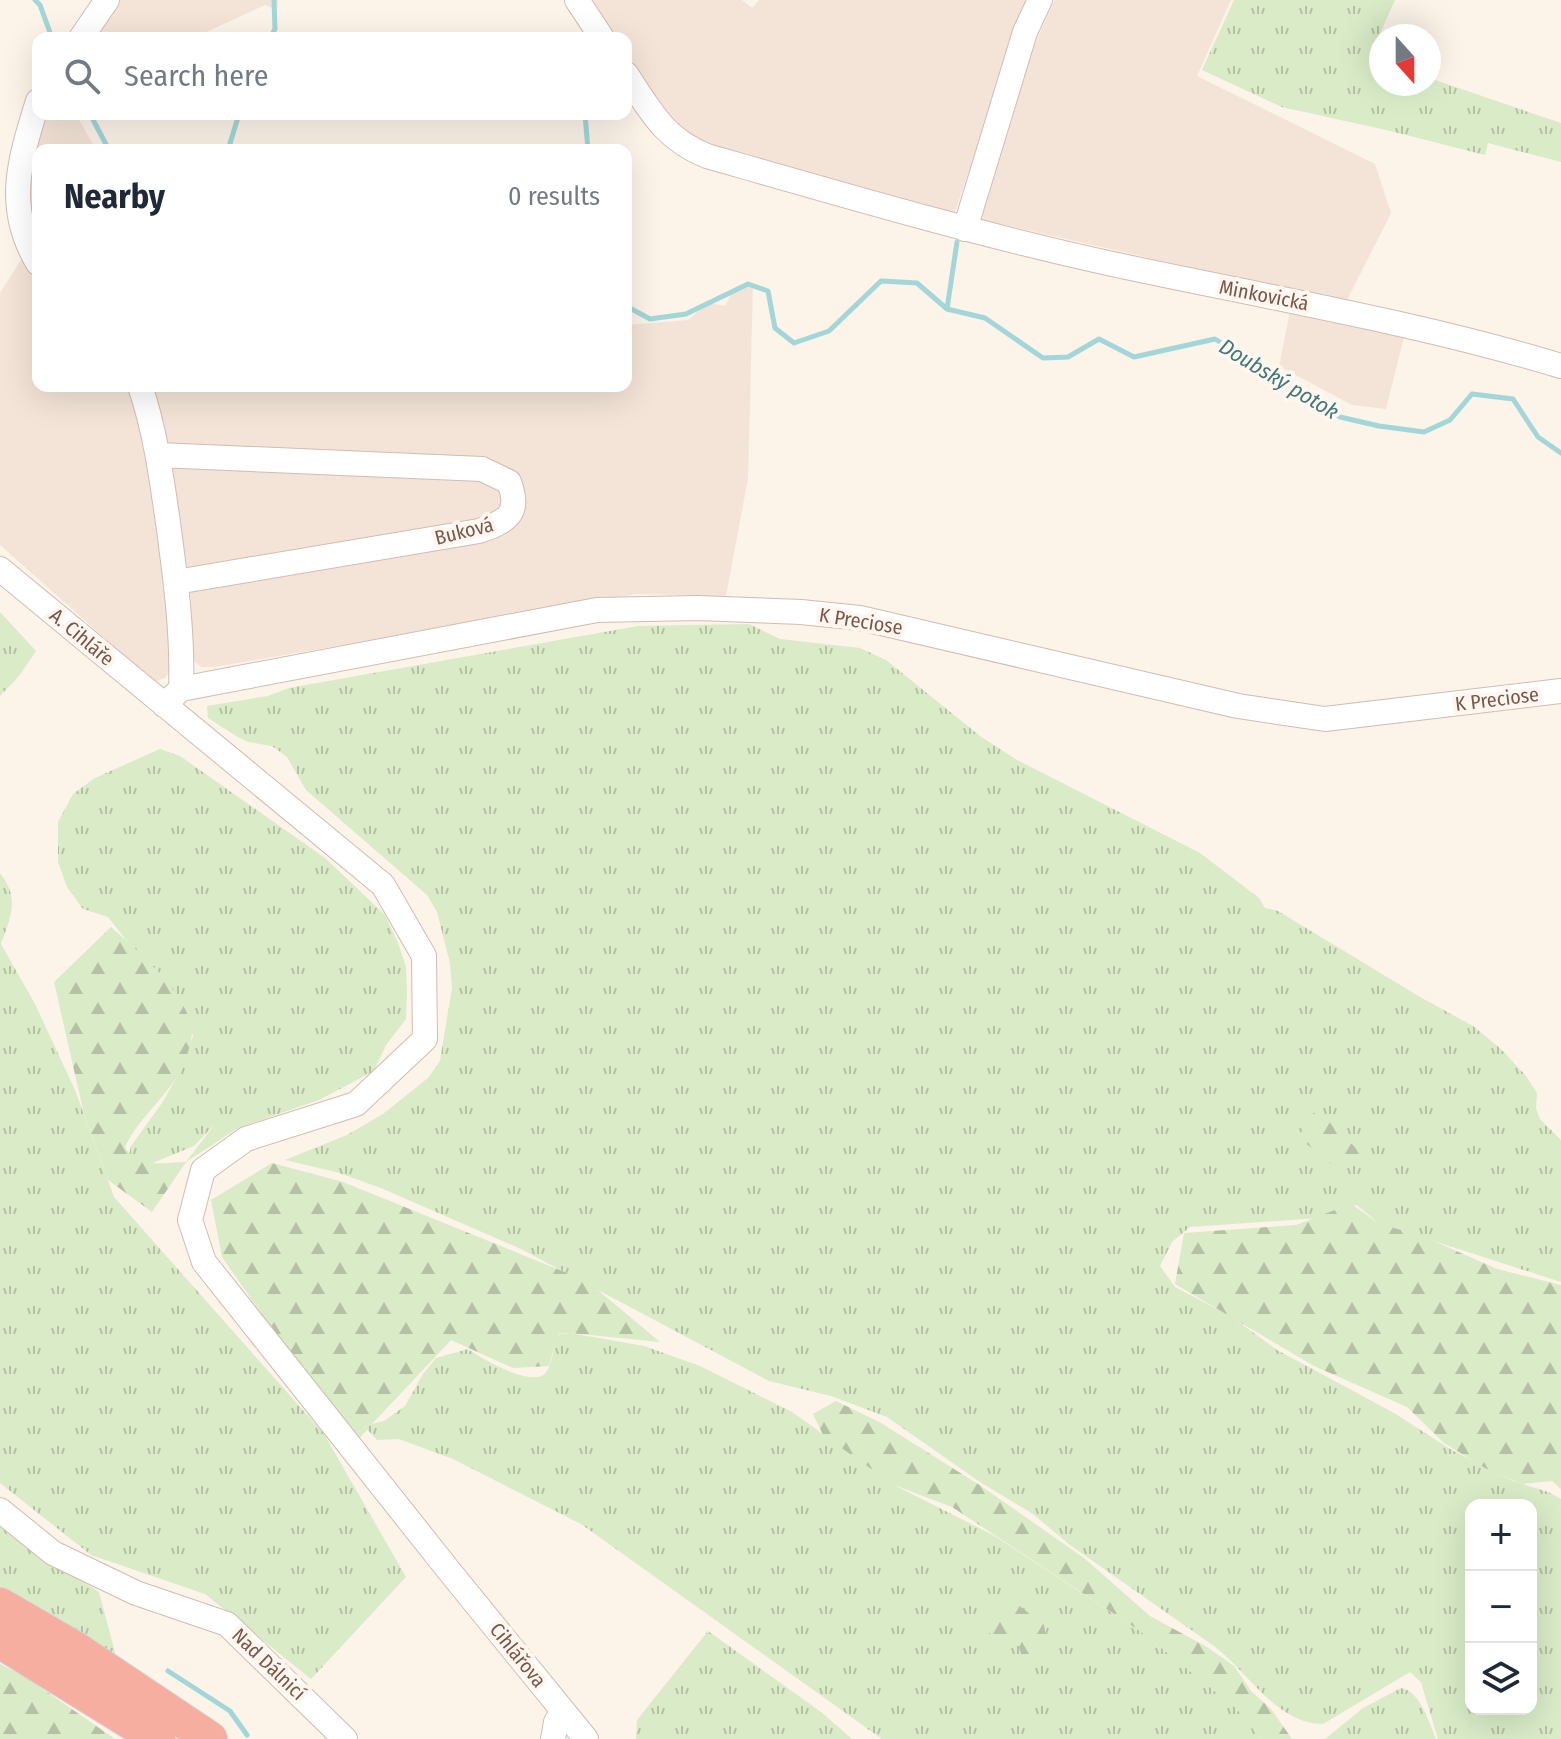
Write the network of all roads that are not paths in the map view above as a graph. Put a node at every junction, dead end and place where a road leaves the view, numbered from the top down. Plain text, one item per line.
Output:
1 (107, 0) edge
2 (577, 0) edge
3 (1040, 0) edge
4 (85, 32) edge
5 (598, 32) edge
6 (632, 83) edge
7 (32, 113) edge
8 (10, 156) edge
9 (965, 229) junction
10 (32, 251) edge
11 (1561, 366) edge
12 (142, 392) edge
13 (159, 455) junction
14 (0, 569) edge
15 (176, 582) junction
16 (1561, 691) edge
17 (172, 697) junction
18 (0, 1510) edge
19 (450, 1572) joint
20 (0, 1605) edge
21 (0, 1641) edge
22 (563, 1711) junction
23 (158, 1739) edge
24 (210, 1739) edge
25 (345, 1739) edge
26 (553, 1739) edge
27 (586, 1739) edge

1 - 4 street
2 - 5 street
3 - 9 street
6 - 9 street, Minkovická
7 - 8 street
8 - 10 street
9 - 11 street, Minkovická
12 - 13 street
13 - 15 street
13 - 15 street, Buková
14 - 17 street, A. Cihláře
15 - 17 street
16 - 17 street, K Preciose
17 - 19 street, A. Cihláře
18 - 25 street, Nad Dálnicí
19 - 22 street, Cihlářova
20 - 24 highway
21 - 23 highway
22 - 26 street
22 - 27 street, Cihlářova

